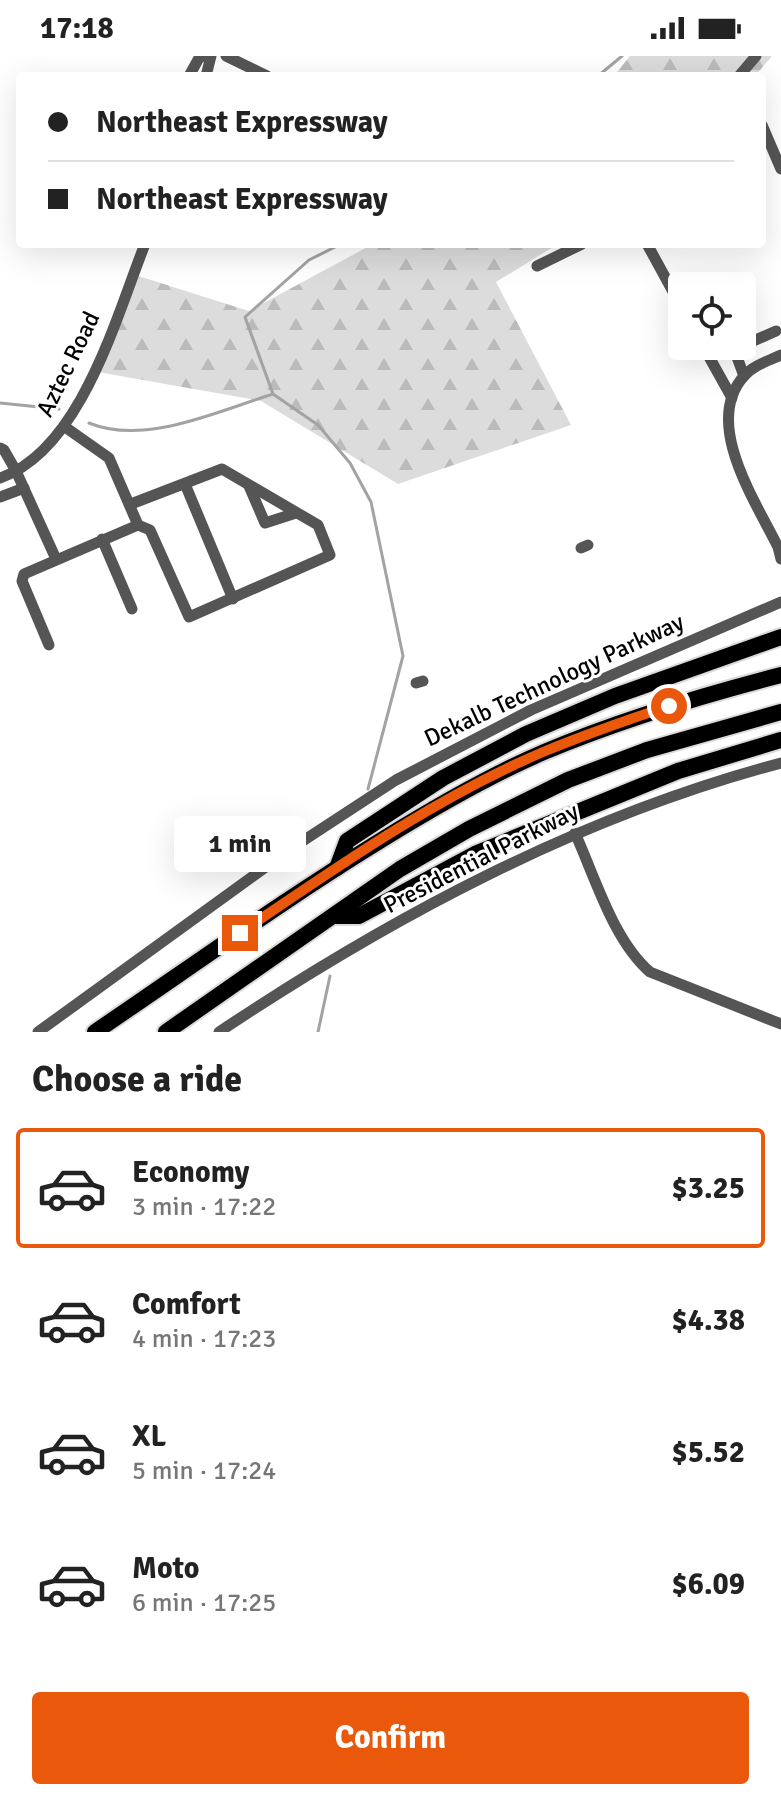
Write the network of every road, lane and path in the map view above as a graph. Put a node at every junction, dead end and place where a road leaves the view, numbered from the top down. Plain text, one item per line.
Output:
1 (203, 56) edge
2 (226, 56) edge
3 (756, 56) edge
4 (191, 72) edge
5 (259, 72) edge
6 (743, 72) edge
7 (766, 134) edge
8 (781, 169) edge
9 (143, 248) edge
10 (574, 248) edge
11 (649, 248) edge
12 (537, 266) dead end
13 (668, 282) edge
14 (776, 331) dead end
15 (756, 340) edge
16 (781, 355) edge
17 (711, 360) edge
18 (738, 360) edge
19 (744, 376) junction
20 (732, 398) junction
21 (65, 427) junction
22 (0, 448) edge
23 (16, 471) junction
24 (0, 478) edge
25 (185, 484) junction
26 (249, 485) junction
27 (24, 488) junction
28 (0, 497) edge
29 (131, 504) junction
30 (296, 513) junction
31 (138, 525) junction
32 (102, 539) junction
33 (56, 559) junction
34 (781, 559) edge
35 (233, 599) junction
36 (781, 602) edge
37 (132, 609) dead end
38 (781, 637) edge
39 (49, 645) dead end
40 (781, 675) edge
41 (781, 712) edge
42 (781, 740) edge
43 (781, 763) edge
44 (575, 833) junction
45 (337, 868) junction
46 (333, 916) junction
47 (781, 1024) edge
48 (38, 1032) edge
49 (95, 1032) edge
50 (166, 1032) edge
51 (219, 1032) edge

1 - 4 street
2 - 5 street
3 - 6 street
7 - 8 street
9 - 21 street, Aztec Road
10 - 12 street
11 - 13 street
14 - 15 street
16 - 19 street
17 - 20 street
18 - 19 street
19 - 20 street
20 - 34 street
21 - 23 street, Aztec Road
21 - 29 street
22 - 23 street
23 - 24 street, Aztec Road
23 - 27 street
25 - 26 street
25 - 29 street
25 - 35 street
26 - 30 street
26 - 30 street
27 - 28 street
27 - 33 street
29 - 31 street
30 - 35 street
31 - 32 street
31 - 35 street
32 - 33 street
32 - 37 street
33 - 39 street
36 - 48 street, Dekalb Technology Parkway
38 - 45 highway
40 - 45 highway
41 - 46 highway
42 - 46 highway
43 - 44 street, Presidential Parkway
44 - 47 street
44 - 51 street, Presidential Parkway
45 - 49 highway
46 - 50 highway

